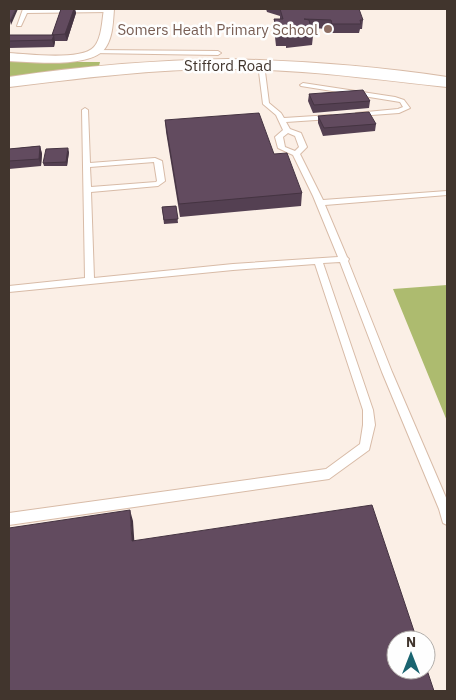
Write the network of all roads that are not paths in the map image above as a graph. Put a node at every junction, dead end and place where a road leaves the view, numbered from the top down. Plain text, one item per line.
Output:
1 (26, 10) edge
2 (109, 10) edge
3 (19, 25) dead end
4 (97, 48) junction
5 (218, 53) dead end
6 (9, 57) edge
7 (261, 64) junction
8 (9, 82) edge
9 (447, 82) edge
10 (303, 85) dead end
11 (85, 110) dead end
12 (351, 115) edge
13 (341, 116) edge
14 (283, 120) junction
15 (287, 130) junction
16 (296, 154) junction
17 (87, 165) junction
18 (88, 190) junction
19 (447, 193) edge
20 (320, 203) junction
21 (345, 259) junction
22 (318, 262) junction
23 (90, 282) junction
24 (9, 289) edge
25 (9, 519) edge
26 (447, 519) edge

1 - 2 lane
1 - 3 lane
2 - 4 street
4 - 5 lane
4 - 6 street
7 - 8 main road, Stifford Road
7 - 9 main road, Stifford Road
7 - 14 lane
10 - 12 lane
11 - 17 lane
13 - 14 lane
14 - 15 lane
15 - 16 lane
15 - 16 lane
16 - 20 lane
17 - 18 lane
17 - 18 lane
18 - 23 lane
19 - 20 lane
20 - 21 lane
21 - 22 lane
21 - 26 lane
22 - 23 lane
22 - 25 lane
23 - 24 lane

